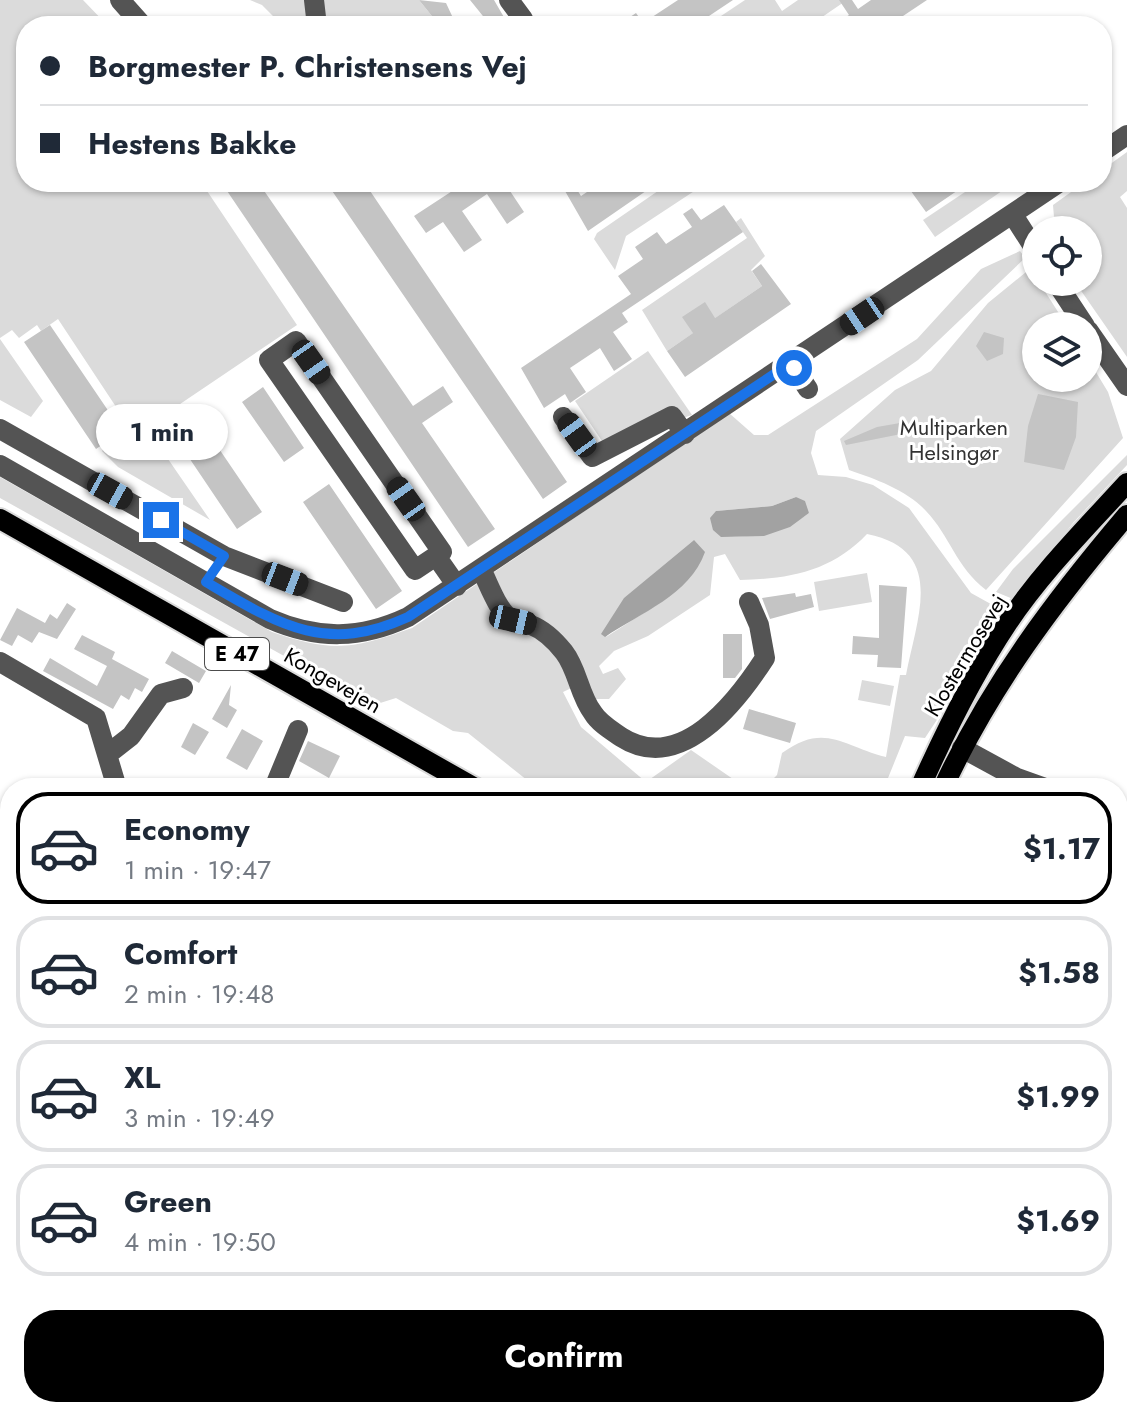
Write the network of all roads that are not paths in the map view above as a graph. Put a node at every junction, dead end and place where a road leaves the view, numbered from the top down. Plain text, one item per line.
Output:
1 (120, 0) edge
2 (134, 16) edge
3 (1046, 192) edge
4 (1013, 215) junction
5 (1022, 229) edge
6 (1102, 351) edge
7 (791, 363) junction
8 (1127, 386) edge
9 (808, 389) dead end
10 (563, 417) dead end
11 (0, 429) edge
12 (685, 434) junction
13 (0, 465) edge
14 (1127, 483) edge
15 (1127, 515) edge
16 (0, 519) edge
17 (224, 556) junction
18 (436, 556) junction
19 (481, 569) junction
20 (206, 582) junction
21 (457, 586) junction
22 (343, 602) dead end
23 (749, 602) dead end
24 (0, 662) edge
25 (183, 688) dead end
26 (298, 730) dead end
27 (962, 748) junction
28 (108, 754) junction
29 (935, 755) junction
30 (114, 778) edge
31 (278, 778) edge
32 (457, 778) edge
33 (919, 778) edge
34 (925, 778) edge
35 (948, 778) edge
36 (1017, 778) edge

1 - 2 street
3 - 4 street
4 - 5 street
4 - 7 street
6 - 8 street
7 - 9 street
7 - 12 street
10 - 12 street
11 - 17 street
12 - 19 street
13 - 20 street
14 - 29 main road, Klostermosevej
15 - 27 main road, Klostermosevej
16 - 32 main road, Kongevejen / E 47
17 - 20 street
17 - 22 street
18 - 18 street
18 - 21 street
19 - 21 street
19 - 23 street
20 - 21 street
24 - 28 street
25 - 28 street
26 - 31 street
27 - 35 main road, Klostermosevej
27 - 36 street
28 - 30 street
29 - 33 main road
29 - 34 main road, Klostermosevej

